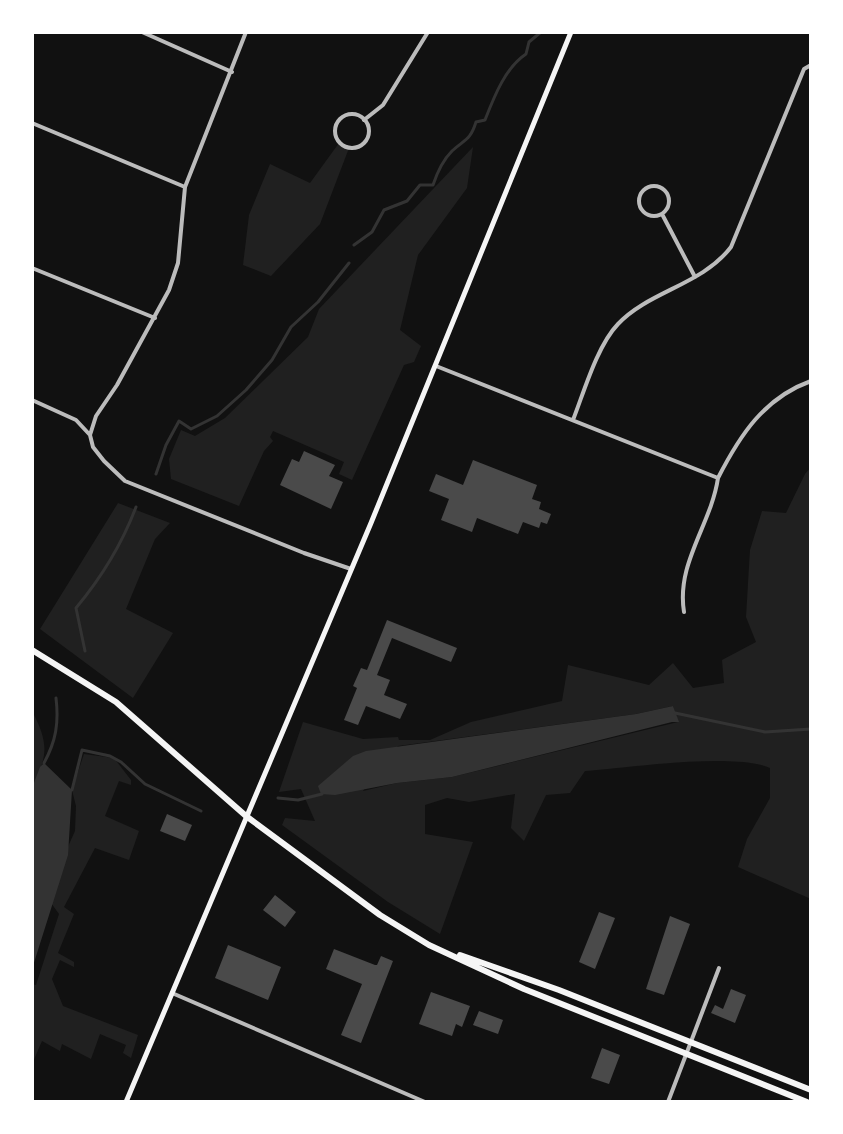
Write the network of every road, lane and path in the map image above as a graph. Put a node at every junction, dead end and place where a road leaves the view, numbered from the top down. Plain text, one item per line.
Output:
1 (142, 32) edge
2 (246, 32) edge
3 (427, 32) edge
4 (571, 32) edge
5 (811, 65) edge
6 (232, 72) junction
7 (364, 120) junction
8 (32, 123) edge
9 (185, 187) junction
10 (662, 214) junction
11 (32, 268) edge
12 (695, 277) junction
13 (155, 318) junction
14 (436, 366) junction
15 (811, 381) edge
16 (32, 400) edge
17 (573, 420) junction
18 (90, 435) junction
19 (718, 478) junction
20 (351, 569) junction
21 (684, 612) dead end
22 (32, 650) edge
23 (246, 816) junction
24 (441, 950) junction
25 (719, 968) dead end
26 (172, 993) junction
27 (691, 1043) junction
28 (687, 1053) junction
29 (811, 1090) edge
30 (126, 1102) edge
31 (425, 1102) edge
32 (668, 1102) edge
33 (807, 1102) edge

1 - 6 street
2 - 6 street
3 - 7 street
4 - 14 main road
5 - 12 street
6 - 9 street
7 - 7 street
8 - 9 street
9 - 13 street
10 - 10 street
10 - 12 street
11 - 13 street
12 - 17 street
13 - 18 street
14 - 17 street
14 - 20 main road
15 - 19 street
16 - 18 street
17 - 19 street
18 - 20 street
19 - 21 street
20 - 23 main road
22 - 23 main road
23 - 24 main road
23 - 26 main road
24 - 27 main road
24 - 28 main road
25 - 27 street
26 - 30 main road
26 - 31 street
27 - 28 street
27 - 29 main road
28 - 32 street
28 - 33 main road

